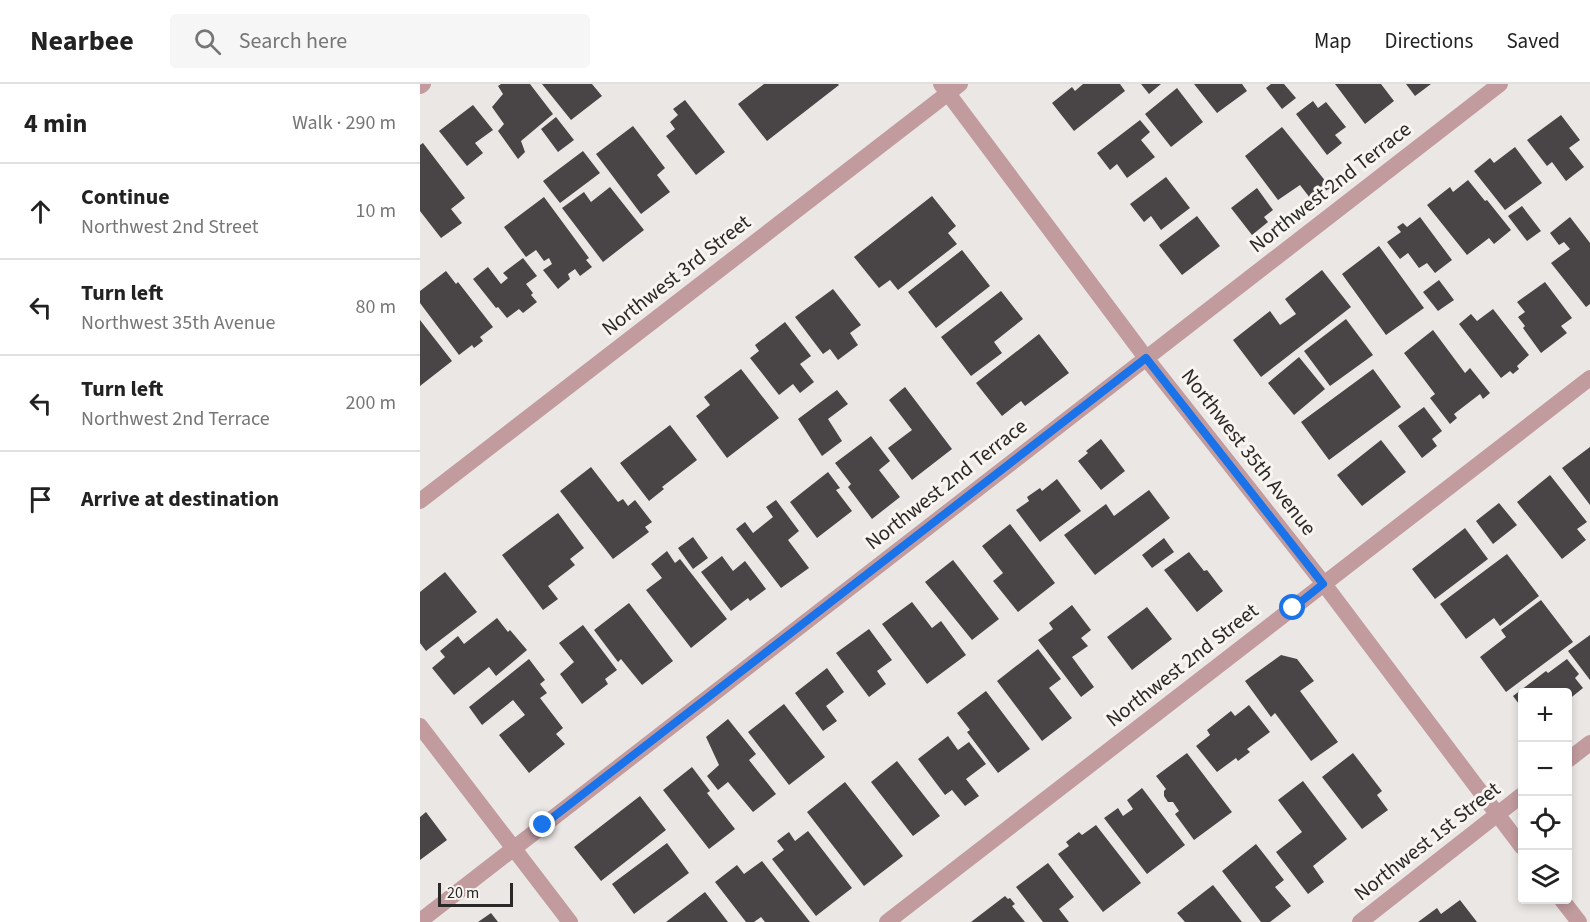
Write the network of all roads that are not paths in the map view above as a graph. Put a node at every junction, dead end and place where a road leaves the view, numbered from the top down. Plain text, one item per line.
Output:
1 (1500, 84) edge
2 (949, 87) edge
3 (1146, 358) junction
4 (1590, 378) edge
5 (420, 501) edge
6 (1323, 584) junction
7 (420, 726) edge
8 (1590, 742) edge
9 (1572, 757) edge
10 (1521, 796) edge
11 (1498, 814) junction
12 (1518, 842) edge
13 (513, 848) junction
14 (1565, 904) edge
15 (420, 921) edge
16 (570, 922) edge
17 (887, 922) edge
18 (1360, 922) edge
19 (1579, 922) edge

1 - 3 street, Northwest 2nd Terrace
2 - 3 street, Northwest 35th Avenue
2 - 5 street, Northwest 3rd Street
3 - 6 street, Northwest 35th Avenue
3 - 13 street, Northwest 2nd Terrace
4 - 6 street, Northwest 2nd Street
6 - 11 street, Northwest 35th Avenue
6 - 17 street, Northwest 2nd Street
7 - 13 street
8 - 9 street
10 - 11 street, Northwest 1st Street
11 - 12 street, Northwest 35th Avenue
11 - 18 street, Northwest 1st Street
13 - 15 street, Northwest 2nd Terrace
13 - 16 street
14 - 19 street

